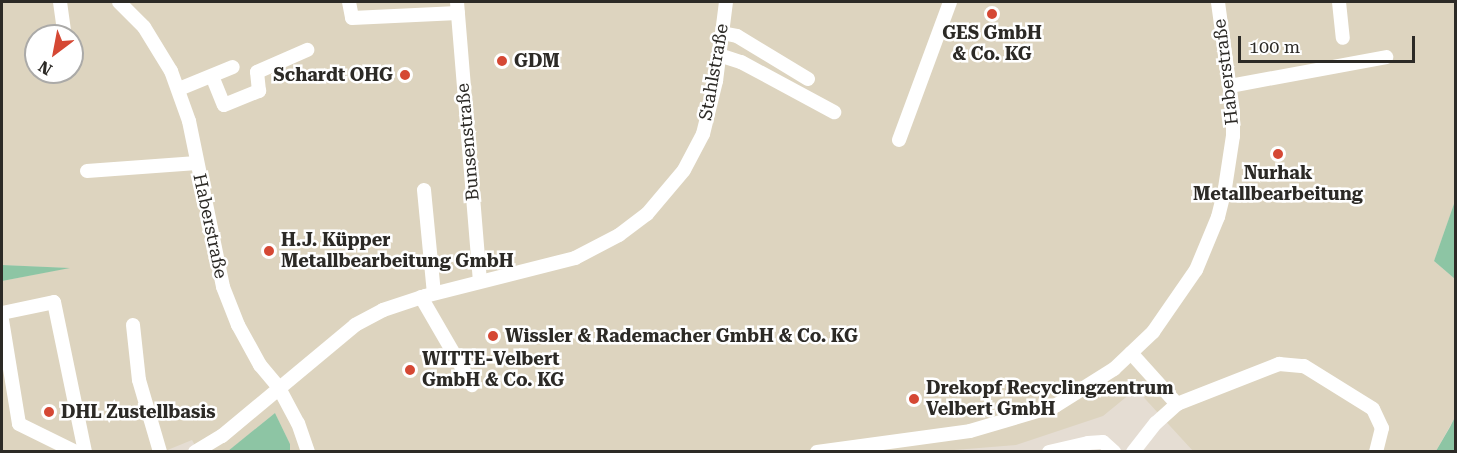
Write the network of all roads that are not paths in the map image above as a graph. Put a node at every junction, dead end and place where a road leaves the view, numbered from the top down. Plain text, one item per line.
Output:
1 (60, 2) edge
2 (349, 2) edge
3 (726, 2) edge
4 (950, 2) edge
5 (1218, 2) edge
6 (1339, 2) edge
7 (128, 4) edge
8 (458, 7) edge
9 (63, 24) edge
10 (722, 33) junction
11 (1343, 38) dead end
12 (307, 50) dead end
13 (719, 55) junction
14 (1386, 57) dead end
15 (233, 67) dead end
16 (212, 76) junction
17 (808, 80) dead end
18 (1230, 86) junction
19 (179, 89) junction
20 (834, 112) dead end
21 (899, 140) dead end
22 (197, 163) junction
23 (87, 171) dead end
24 (423, 190) dead end
25 (480, 282) junction
26 (427, 295) junction
27 (2, 314) edge
28 (2, 320) edge
29 (133, 325) dead end
30 (1131, 353) junction
31 (472, 385) dead end
32 (279, 388) junction
33 (1177, 404) junction
34 (76, 452) edge
35 (85, 452) edge
36 (159, 452) edge
37 (195, 452) edge
38 (308, 452) edge
39 (817, 452) edge
40 (1049, 452) edge
41 (1114, 452) edge
42 (1133, 452) edge
43 (1376, 452) edge

1 - 9 street
2 - 8 street
3 - 10 street, Stahlstraße
4 - 21 street
5 - 18 street, Haberstraße
6 - 11 street
7 - 19 street, Haberstraße
8 - 25 street, Bunsenstraße
10 - 13 street, Stahlstraße
10 - 17 street
12 - 16 street
13 - 20 street
13 - 25 street, Stahlstraße
14 - 18 street
15 - 16 street
16 - 19 street
18 - 30 street, Haberstraße
19 - 22 street, Haberstraße
22 - 23 street
22 - 32 street, Haberstraße
24 - 26 street
25 - 26 street, Stahlstraße
26 - 31 street
26 - 32 street, Stahlstraße
27 - 35 street
28 - 34 street
29 - 36 street
30 - 33 street
30 - 39 street, Haberstraße
32 - 37 street, Stahlstraße
32 - 38 street, Haberstraße
33 - 42 street
33 - 43 street
40 - 41 street

